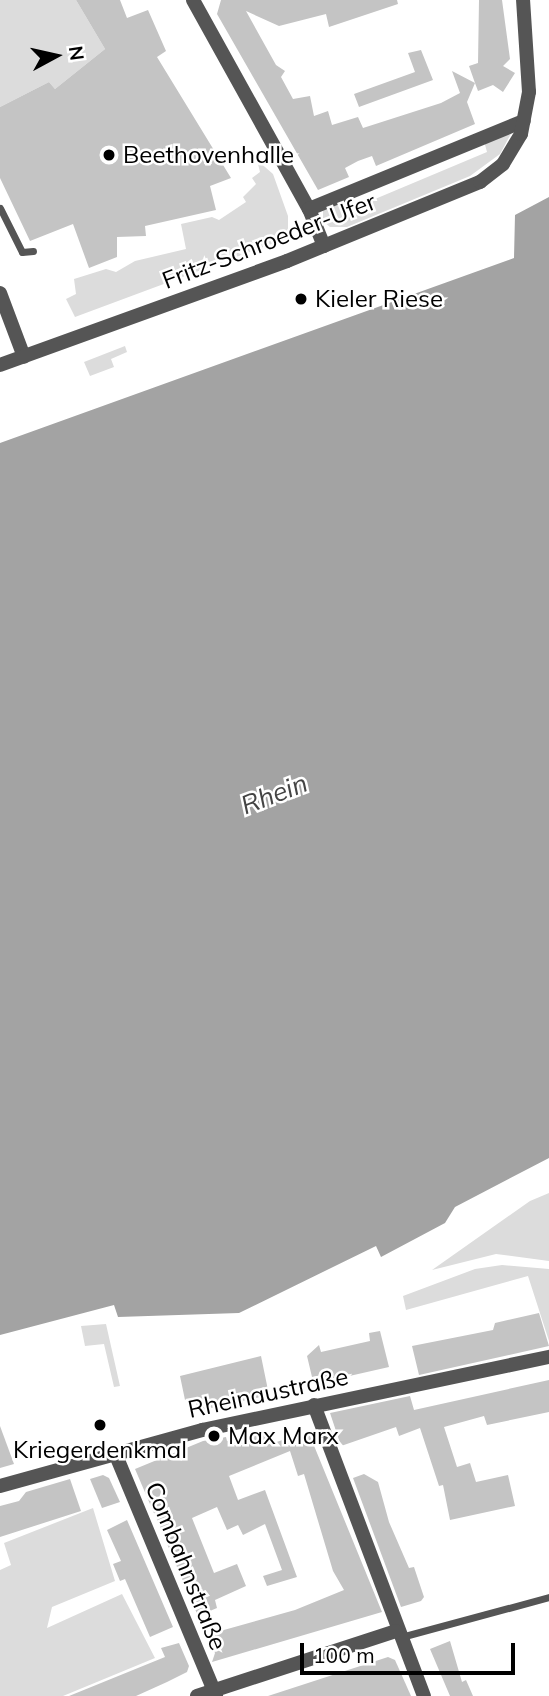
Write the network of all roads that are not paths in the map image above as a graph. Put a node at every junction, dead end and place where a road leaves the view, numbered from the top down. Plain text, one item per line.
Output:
1 (193, 0) edge
2 (523, 0) edge
3 (524, 121) junction
4 (0, 208) edge
5 (309, 209) junction
6 (324, 246) junction
7 (33, 251) dead end
8 (0, 293) edge
9 (24, 357) junction
10 (0, 365) edge
11 (549, 1357) edge
12 (314, 1405) junction
13 (115, 1453) junction
14 (0, 1486) edge
15 (549, 1597) edge
16 (397, 1634) junction
17 (214, 1692) edge
18 (197, 1696) edge
19 (424, 1696) edge

1 - 5 street
2 - 3 street
3 - 5 street, Fritz-Schroeder-Ufer
3 - 6 street, Fritz-Schroeder-Ufer
4 - 7 lane
5 - 6 street
6 - 9 street, Fritz-Schroeder-Ufer
8 - 9 street
9 - 10 street, Fritz-Schroeder-Ufer
11 - 12 street, Rheinaustraße
12 - 13 street, Rheinaustraße
12 - 16 street
13 - 14 street, Rheinaustraße
13 - 17 street, Combahnstraße
15 - 16 lane
16 - 17 street
16 - 19 street
17 - 18 street

